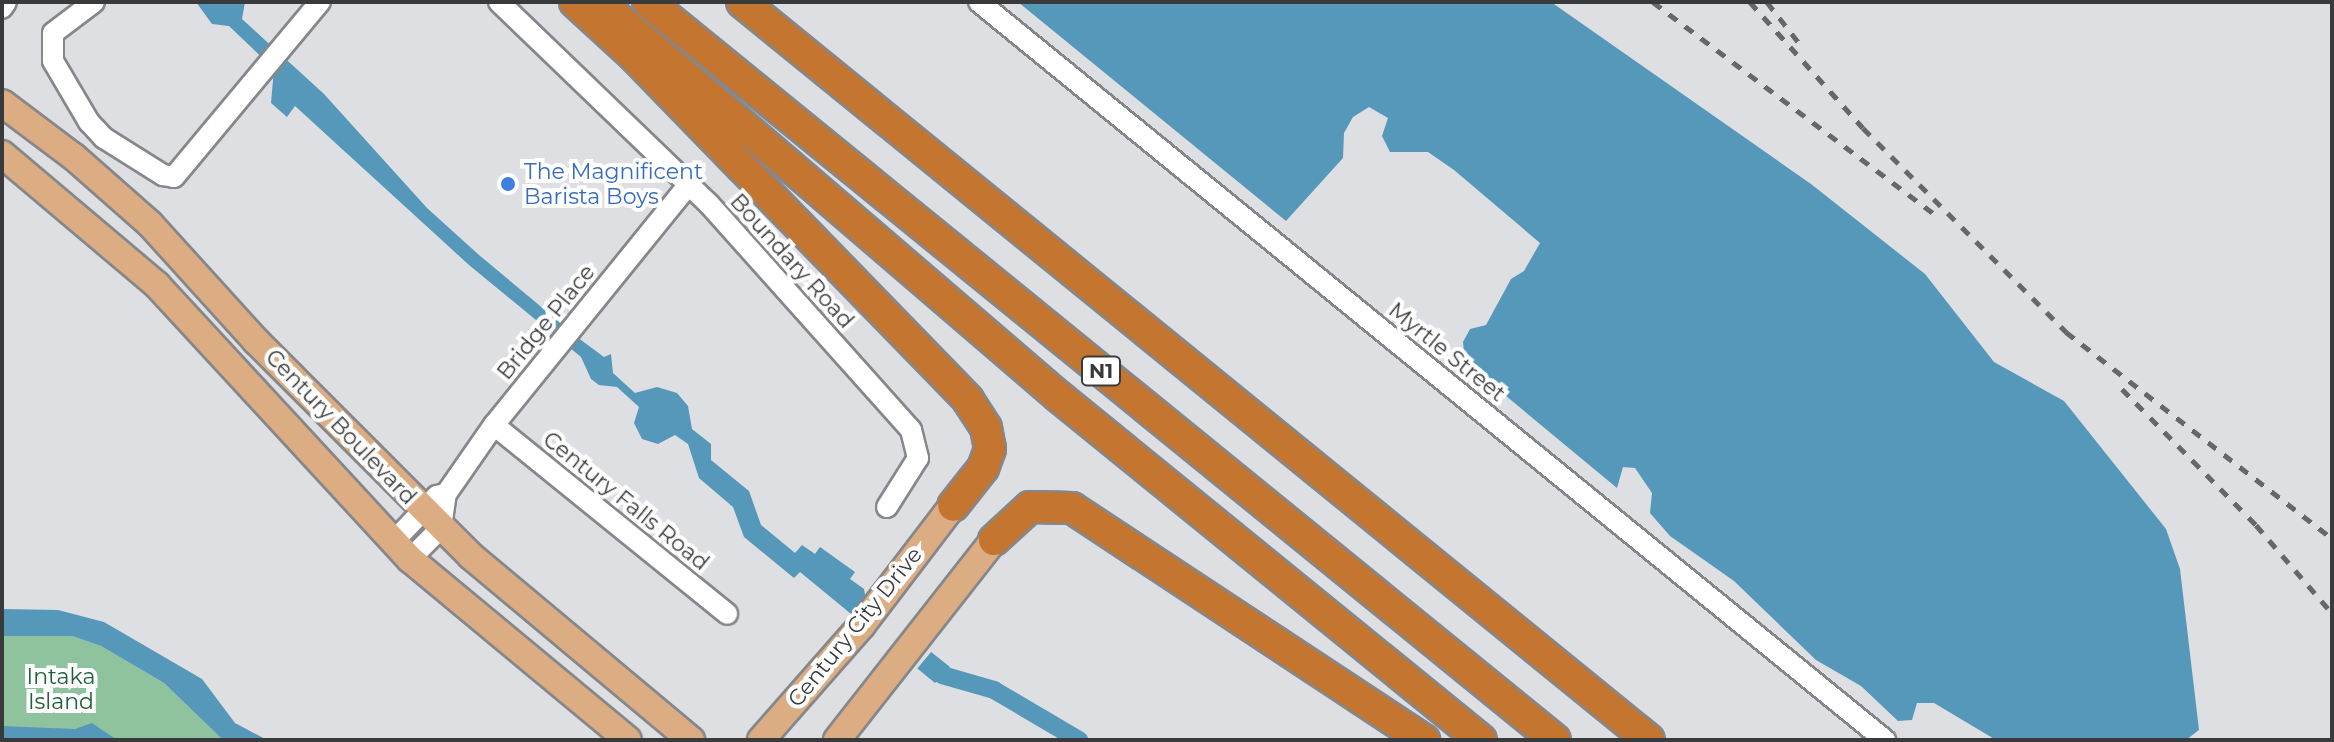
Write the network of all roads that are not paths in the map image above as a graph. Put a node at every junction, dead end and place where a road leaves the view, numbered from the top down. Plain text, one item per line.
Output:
1 (6, 2) edge
2 (94, 2) edge
3 (320, 2) edge
4 (499, 2) edge
5 (575, 2) edge
6 (599, 2) edge
7 (648, 2) edge
8 (742, 2) edge
9 (979, 2) edge
10 (2, 8) edge
11 (2, 103) edge
12 (2, 154) edge
13 (689, 184) junction
14 (494, 425) junction
15 (887, 507) dead end
16 (950, 509) joint
17 (432, 520) junction
18 (992, 543) joint
19 (402, 550) junction
20 (727, 614) dead end
21 (628, 740) edge
22 (691, 740) edge
23 (761, 740) edge
24 (837, 740) edge
25 (1424, 740) edge
26 (1481, 740) edge
27 (1555, 740) edge
28 (1649, 740) edge
29 (1885, 740) edge

1 - 10 street
2 - 3 street
4 - 13 street, Boundary Road
5 - 16 highway
6 - 26 highway
7 - 27 highway, N1
8 - 28 highway
9 - 29 street, Myrtle Street
11 - 17 main road, Century Boulevard
12 - 19 main road, Century Boulevard
13 - 14 street, Bridge Place
13 - 15 street, Boundary Road
14 - 17 street, Bridge Place
14 - 20 street, Century Falls Road
16 - 23 main road, Century City Drive
17 - 19 street, Bridge Place
17 - 22 main road, Century Boulevard
18 - 24 main road
18 - 25 highway
19 - 21 main road, Century Boulevard

